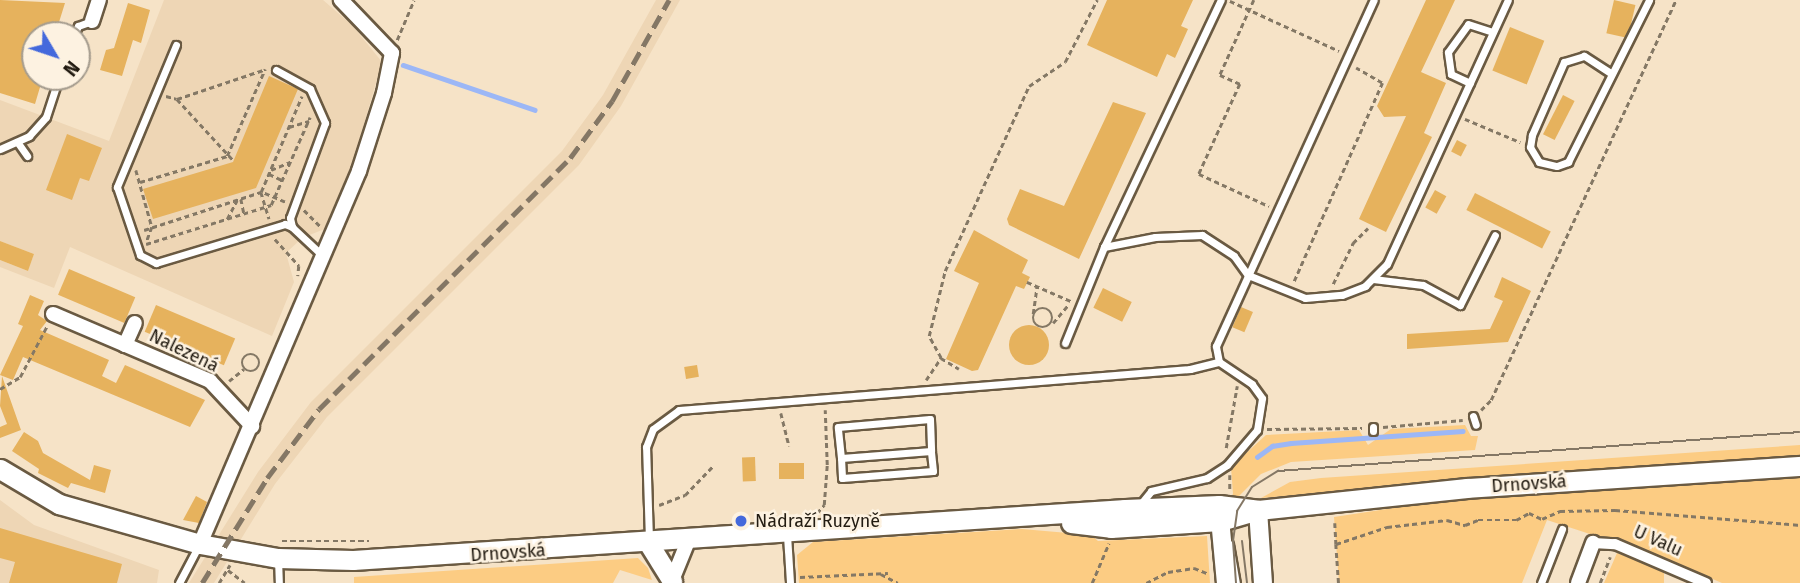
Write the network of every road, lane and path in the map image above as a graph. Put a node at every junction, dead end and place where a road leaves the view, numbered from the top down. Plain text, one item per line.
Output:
1 (99, 0) edge
2 (341, 0) edge
3 (414, 0) edge
4 (1097, 0) edge
5 (1221, 0) edge
6 (1227, 0) edge
7 (1254, 0) edge
8 (1374, 0) edge
9 (1508, 0) edge
10 (1649, 0) edge
11 (1676, 0) edge
12 (1249, 10) junction
13 (92, 21) edge
14 (1493, 32) junction
15 (176, 45) dead end
16 (391, 53) junction
17 (1348, 56) junction
18 (265, 69) junction
19 (276, 70) joint
20 (1609, 72) junction
21 (1470, 83) junction
22 (306, 84) junction
23 (54, 91) edge
24 (177, 99) junction
25 (317, 104) junction
26 (159, 107) dead end
27 (1455, 115) junction
28 (309, 121) junction
29 (289, 127) junction
30 (18, 143) junction
31 (1530, 147) junction
32 (0, 149) edge
33 (27, 156) dead end
34 (227, 156) junction
35 (233, 160) dead end
36 (291, 161) junction
37 (270, 172) junction
38 (283, 180) junction
39 (261, 192) junction
40 (239, 200) junction
41 (265, 208) junction
42 (1278, 210) junction
43 (244, 214) junction
44 (227, 219) junction
45 (152, 227) junction
46 (292, 227) junction
47 (271, 228) junction
48 (1367, 228) dead end
49 (131, 234) junction
50 (1495, 235) dead end
51 (146, 244) junction
52 (136, 247) junction
53 (1104, 247) junction
54 (323, 256) junction
55 (1248, 275) junction
56 (1373, 279) junction
57 (1027, 282) dead end
58 (1037, 286) junction
59 (294, 288) dead end
60 (1289, 292) junction
61 (1327, 296) junction
62 (1071, 301) junction
63 (1080, 305) junction
64 (55, 315) joint
65 (1033, 316) junction
66 (135, 323) dead end
67 (1051, 325) junction
68 (1065, 342) dead end
69 (125, 345) junction
70 (941, 358) junction
71 (1219, 362) junction
72 (244, 369) junction
73 (959, 369) dead end
74 (1238, 376) junction
75 (225, 385) dead end
76 (0, 389) edge
77 (925, 389) junction
78 (825, 396) junction
79 (778, 400) junction
80 (1473, 416) junction
81 (1476, 425) dead end
82 (252, 426) junction
83 (1257, 430) junction
84 (789, 446) dead end
85 (931, 451) junction
86 (841, 458) junction
87 (1227, 465) junction
88 (1800, 466) edge
89 (712, 467) dead end
90 (0, 468) edge
91 (1223, 506) junction
92 (648, 507) junction
93 (1136, 509) junction
94 (1258, 510) junction
95 (814, 516) dead end
96 (1031, 519) junction
97 (1791, 527) dead end
98 (1562, 529) dead end
99 (1800, 530) edge
100 (787, 535) junction
101 (1111, 536) dead end
102 (375, 541) dead end
103 (688, 541) junction
104 (1593, 543) joint
105 (200, 544) junction
106 (649, 544) junction
107 (1336, 544) dead end
108 (1615, 544) junction
109 (278, 558) junction
110 (231, 564) dead end
111 (1213, 567) dead end
112 (228, 570) junction
113 (888, 573) dead end
114 (881, 574) junction
115 (790, 580) edge
116 (1220, 580) edge
117 (671, 582) edge
118 (179, 583) edge
119 (219, 583) edge
120 (245, 583) edge
121 (279, 583) edge
122 (898, 583) edge
123 (1092, 583) edge
124 (1146, 583) edge
125 (1236, 583) edge
126 (1263, 583) edge
127 (1339, 583) edge
128 (1541, 583) edge
129 (1578, 583) edge
130 (1601, 583) edge
131 (1706, 583) edge

1 - 13 street
2 - 16 street
3 - 16 path
4 - 70 path
5 - 53 lane
6 - 12 path
7 - 12 path
8 - 17 lane
9 - 14 lane
10 - 20 lane
11 - 80 path
12 - 17 path
12 - 42 path
14 - 21 lane
14 - 21 lane
15 - 49 lane
16 - 54 street
17 - 42 lane
17 - 60 path
18 - 19 path
18 - 24 path
18 - 34 path
19 - 22 lane
20 - 31 lane
20 - 31 lane
21 - 27 lane
22 - 25 lane
22 - 29 path
23 - 30 lane
24 - 26 path
24 - 34 path
25 - 28 path
25 - 46 lane
27 - 31 path
27 - 56 lane
28 - 29 path
28 - 36 path
29 - 37 path
30 - 32 lane
30 - 33 lane
34 - 35 path
34 - 45 path
36 - 37 path
36 - 38 path
37 - 38 path
37 - 39 path
38 - 41 path
39 - 40 path
39 - 41 path
40 - 43 path
40 - 44 path
40 - 45 path
41 - 43 path
41 - 47 path
42 - 55 lane
43 - 44 path
44 - 51 path
45 - 49 path
45 - 51 path
46 - 47 lane
46 - 54 lane
47 - 52 lane
47 - 59 path
48 - 61 path
49 - 52 lane
50 - 56 lane
51 - 52 path
53 - 55 lane
53 - 63 lane
54 - 82 street
55 - 60 lane
55 - 71 lane
56 - 61 lane
57 - 58 path
58 - 62 path
58 - 65 path
60 - 61 lane
62 - 63 path
62 - 67 path
63 - 68 lane
64 - 69 street, Nalezená
64 - 76 path
65 - 67 path
65 - 67 path
66 - 69 street, Nalezená
69 - 82 street, Nalezená
70 - 73 path
70 - 77 path
71 - 74 lane
71 - 77 lane
72 - 72 path
72 - 75 path
74 - 83 lane
74 - 87 path
77 - 78 lane
78 - 79 lane
78 - 95 path
79 - 84 path
79 - 92 lane
80 - 81 lane
80 - 83 path
82 - 105 street
83 - 87 lane
85 - 86 lane
85 - 86 lane
85 - 86 lane
87 - 91 path
87 - 93 lane
88 - 94 main road, Drnovská
89 - 92 path
90 - 105 main road, Drnovská
91 - 93 main road, Drnovská
91 - 94 main road, Drnovská
91 - 96 main road, Drnovská
91 - 116 street
91 - 125 lane
92 - 106 lane
93 - 96 main road, Drnovská
94 - 126 street
96 - 100 main road, Drnovská
97 - 99 path
98 - 128 lane
100 - 103 main road, Drnovská
100 - 115 lane
101 - 123 path
102 - 109 path
103 - 106 main road, Drnovská
103 - 117 street
104 - 108 street, U Valu
104 - 129 street, U Valu
105 - 109 main road, Drnovská
105 - 118 lane
106 - 109 main road, Drnovská
106 - 117 main road
107 - 127 path
108 - 130 path
108 - 131 street, U Valu
109 - 121 lane
110 - 112 path
111 - 116 path
112 - 119 path
112 - 120 path
113 - 114 path
114 - 115 path
114 - 122 path
116 - 124 path

